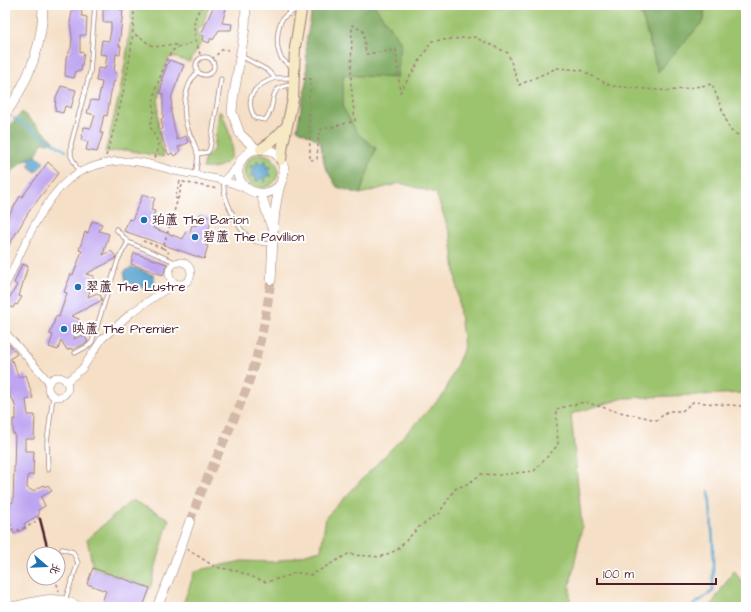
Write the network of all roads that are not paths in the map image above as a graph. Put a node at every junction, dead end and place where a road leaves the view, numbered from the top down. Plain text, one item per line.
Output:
1 (43, 5) edge
2 (95, 5) edge
3 (246, 5) edge
4 (289, 5) edge
5 (302, 6) edge
6 (290, 14) junction
7 (240, 56) junction
8 (198, 71) junction
9 (275, 78) junction
10 (294, 78) junction
11 (221, 79) dead end
12 (5, 115) edge
13 (287, 125) junction
14 (240, 134) junction
15 (259, 149) junction
16 (198, 154) junction
17 (281, 160) junction
18 (241, 162) junction
19 (79, 172) junction
20 (195, 175) junction
21 (224, 180) junction
22 (280, 185) junction
23 (248, 190) junction
24 (261, 194) junction
25 (116, 229) dead end
26 (128, 242) junction
27 (273, 244) junction
28 (174, 262) junction
29 (271, 280) tunnel mouth
30 (175, 283) junction
31 (5, 287) edge
32 (5, 319) edge
33 (5, 327) edge
34 (5, 332) edge
35 (75, 353) dead end
36 (49, 382) junction
37 (66, 382) junction
38 (53, 396) junction
39 (48, 470) dead end
40 (190, 521) tunnel mouth
41 (66, 550) edge
42 (64, 602) edge
43 (25, 604) junction
44 (11, 607) edge
45 (42, 607) edge
46 (79, 607) edge
47 (157, 607) edge

1 - 12 street
2 - 19 lane
3 - 7 street
4 - 6 lane
5 - 6 lane
5 - 10 main road
6 - 10 lane
7 - 9 lane
7 - 14 street
8 - 8 lane
8 - 16 lane
9 - 10 lane
9 - 10 lane
10 - 13 main road
11 - 16 lane
13 - 15 main road
13 - 17 main road
14 - 15 street
14 - 18 street
15 - 17 street
15 - 18 street
16 - 20 lane
17 - 22 street
18 - 21 street
18 - 23 street
19 - 20 street
19 - 31 street
20 - 21 street
21 - 23 street
21 - 27 lane
22 - 24 street
22 - 27 street
23 - 24 street
24 - 27 street
25 - 26 lane
26 - 28 lane
26 - 35 lane
27 - 29 street
28 - 30 street
28 - 30 street
30 - 37 street
32 - 33 street
34 - 36 street
36 - 37 street
36 - 38 street
37 - 38 street
38 - 39 lane
40 - 47 street
41 - 42 lane
42 - 43 street
42 - 46 street
43 - 44 street
43 - 45 street

